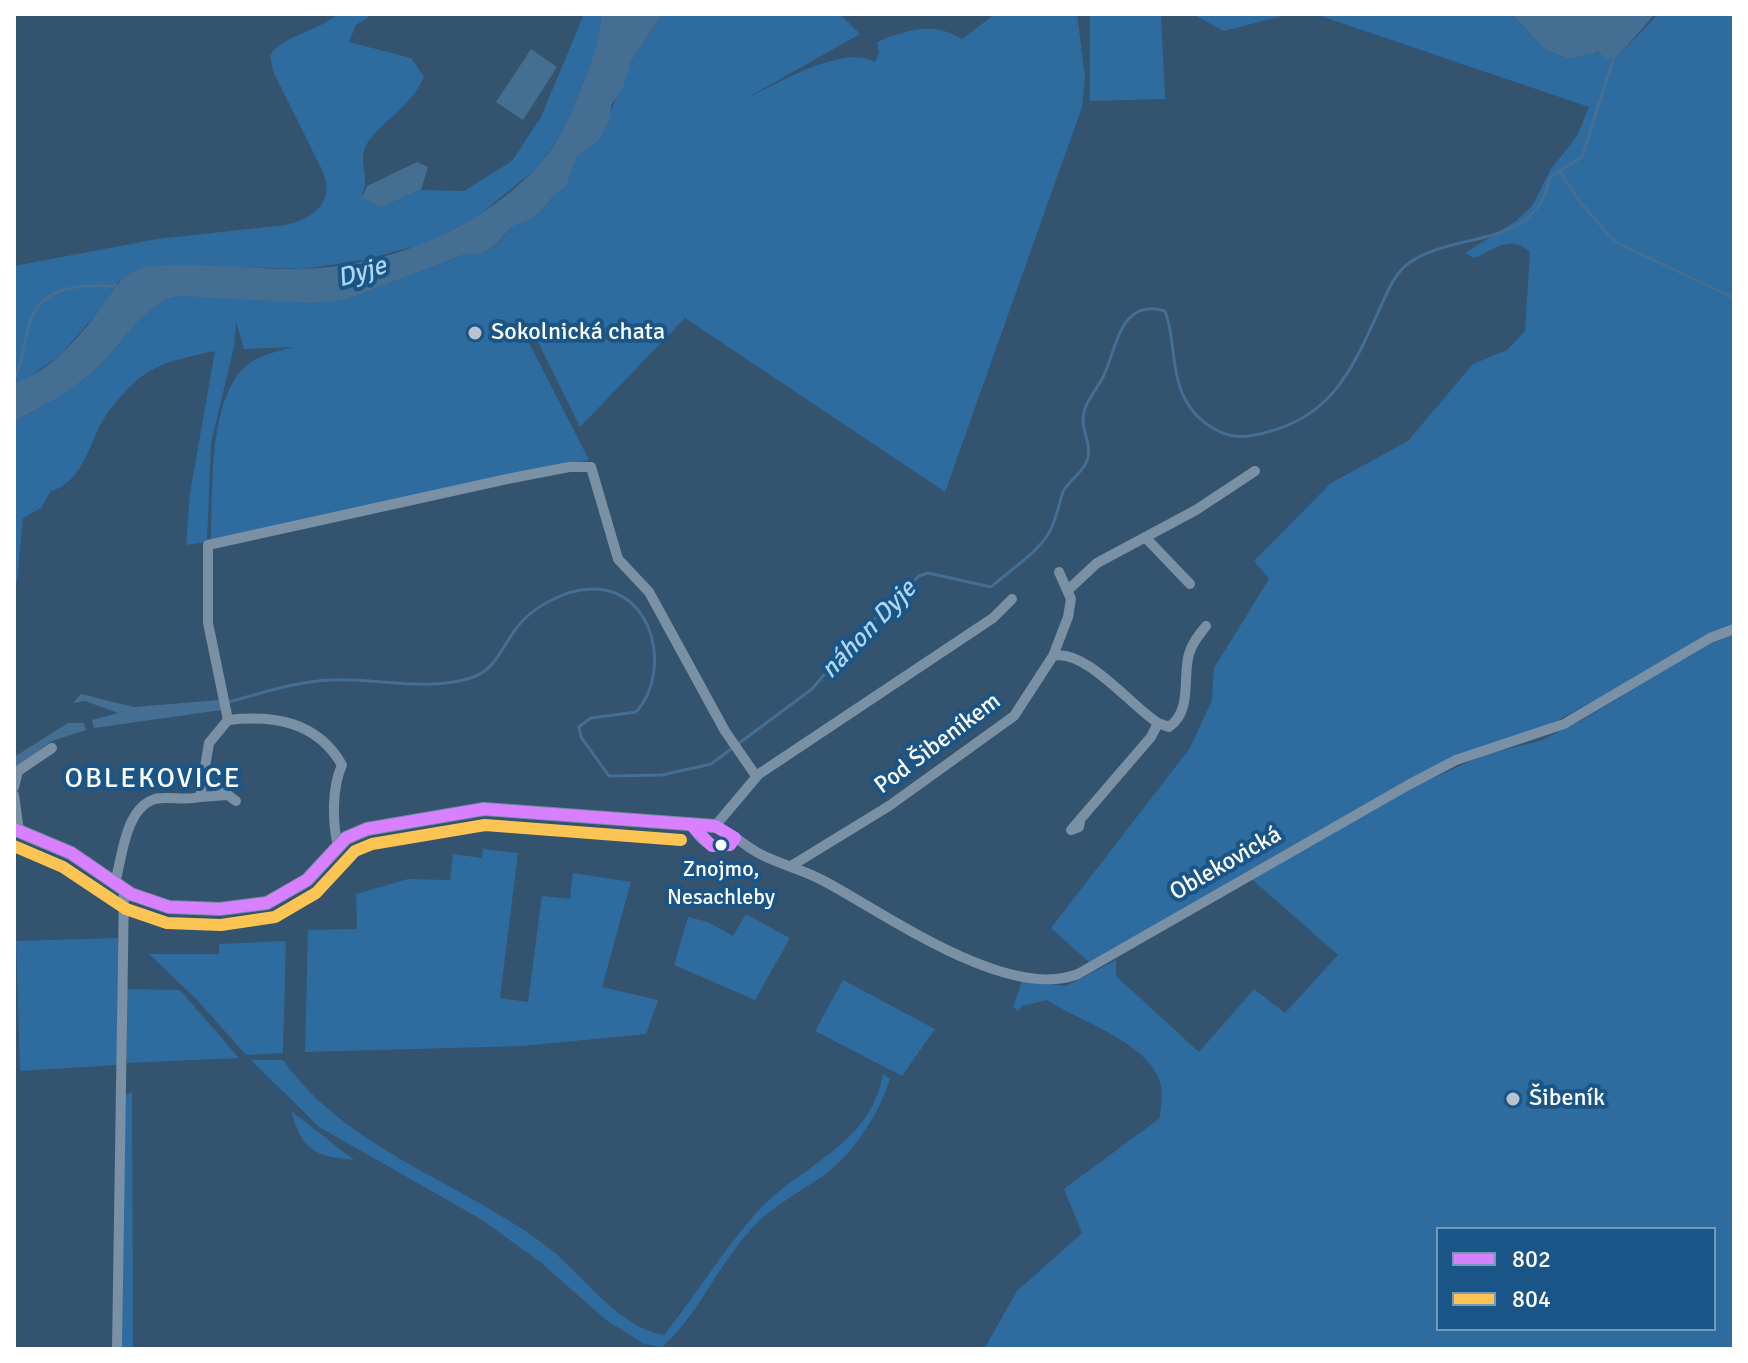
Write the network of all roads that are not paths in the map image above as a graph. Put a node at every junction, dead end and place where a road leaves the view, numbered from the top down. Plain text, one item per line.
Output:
1 (1255, 471) dead end
2 (1145, 537) junction
3 (1059, 572) dead end
4 (1190, 584) dead end
5 (1068, 590) junction
6 (1012, 599) dead end
7 (1206, 626) dead end
8 (1734, 629) edge
9 (1053, 656) junction
10 (226, 716) junction
11 (1158, 723) junction
12 (52, 748) dead end
13 (756, 776) junction
14 (203, 779) junction
15 (14, 787) edge
16 (14, 795) edge
17 (200, 797) junction
18 (1080, 822) dead end
19 (691, 825) junction
20 (715, 826) junction
21 (16, 830) edge
22 (735, 838) junction
23 (338, 846) junction
24 (791, 866) junction
25 (120, 886) junction
26 (117, 1349) edge

1 - 2 street
2 - 4 street
2 - 5 street
3 - 5 street
5 - 9 street, Pod Šibeníkem
6 - 13 street
7 - 11 street
8 - 24 street, Oblekovická
9 - 11 street
9 - 24 street, Pod Šibeníkem
10 - 13 street
10 - 14 street
10 - 23 street
11 - 18 street
12 - 15 street
13 - 20 street
14 - 17 street
14 - 17 street
16 - 21 street
17 - 25 street
19 - 20 street, Oblekovická
19 - 22 street
19 - 23 street, Oblekovická
20 - 22 street, Oblekovická
21 - 25 street, Oblekovická
22 - 24 street, Oblekovická
23 - 25 street, Oblekovická
25 - 26 street

